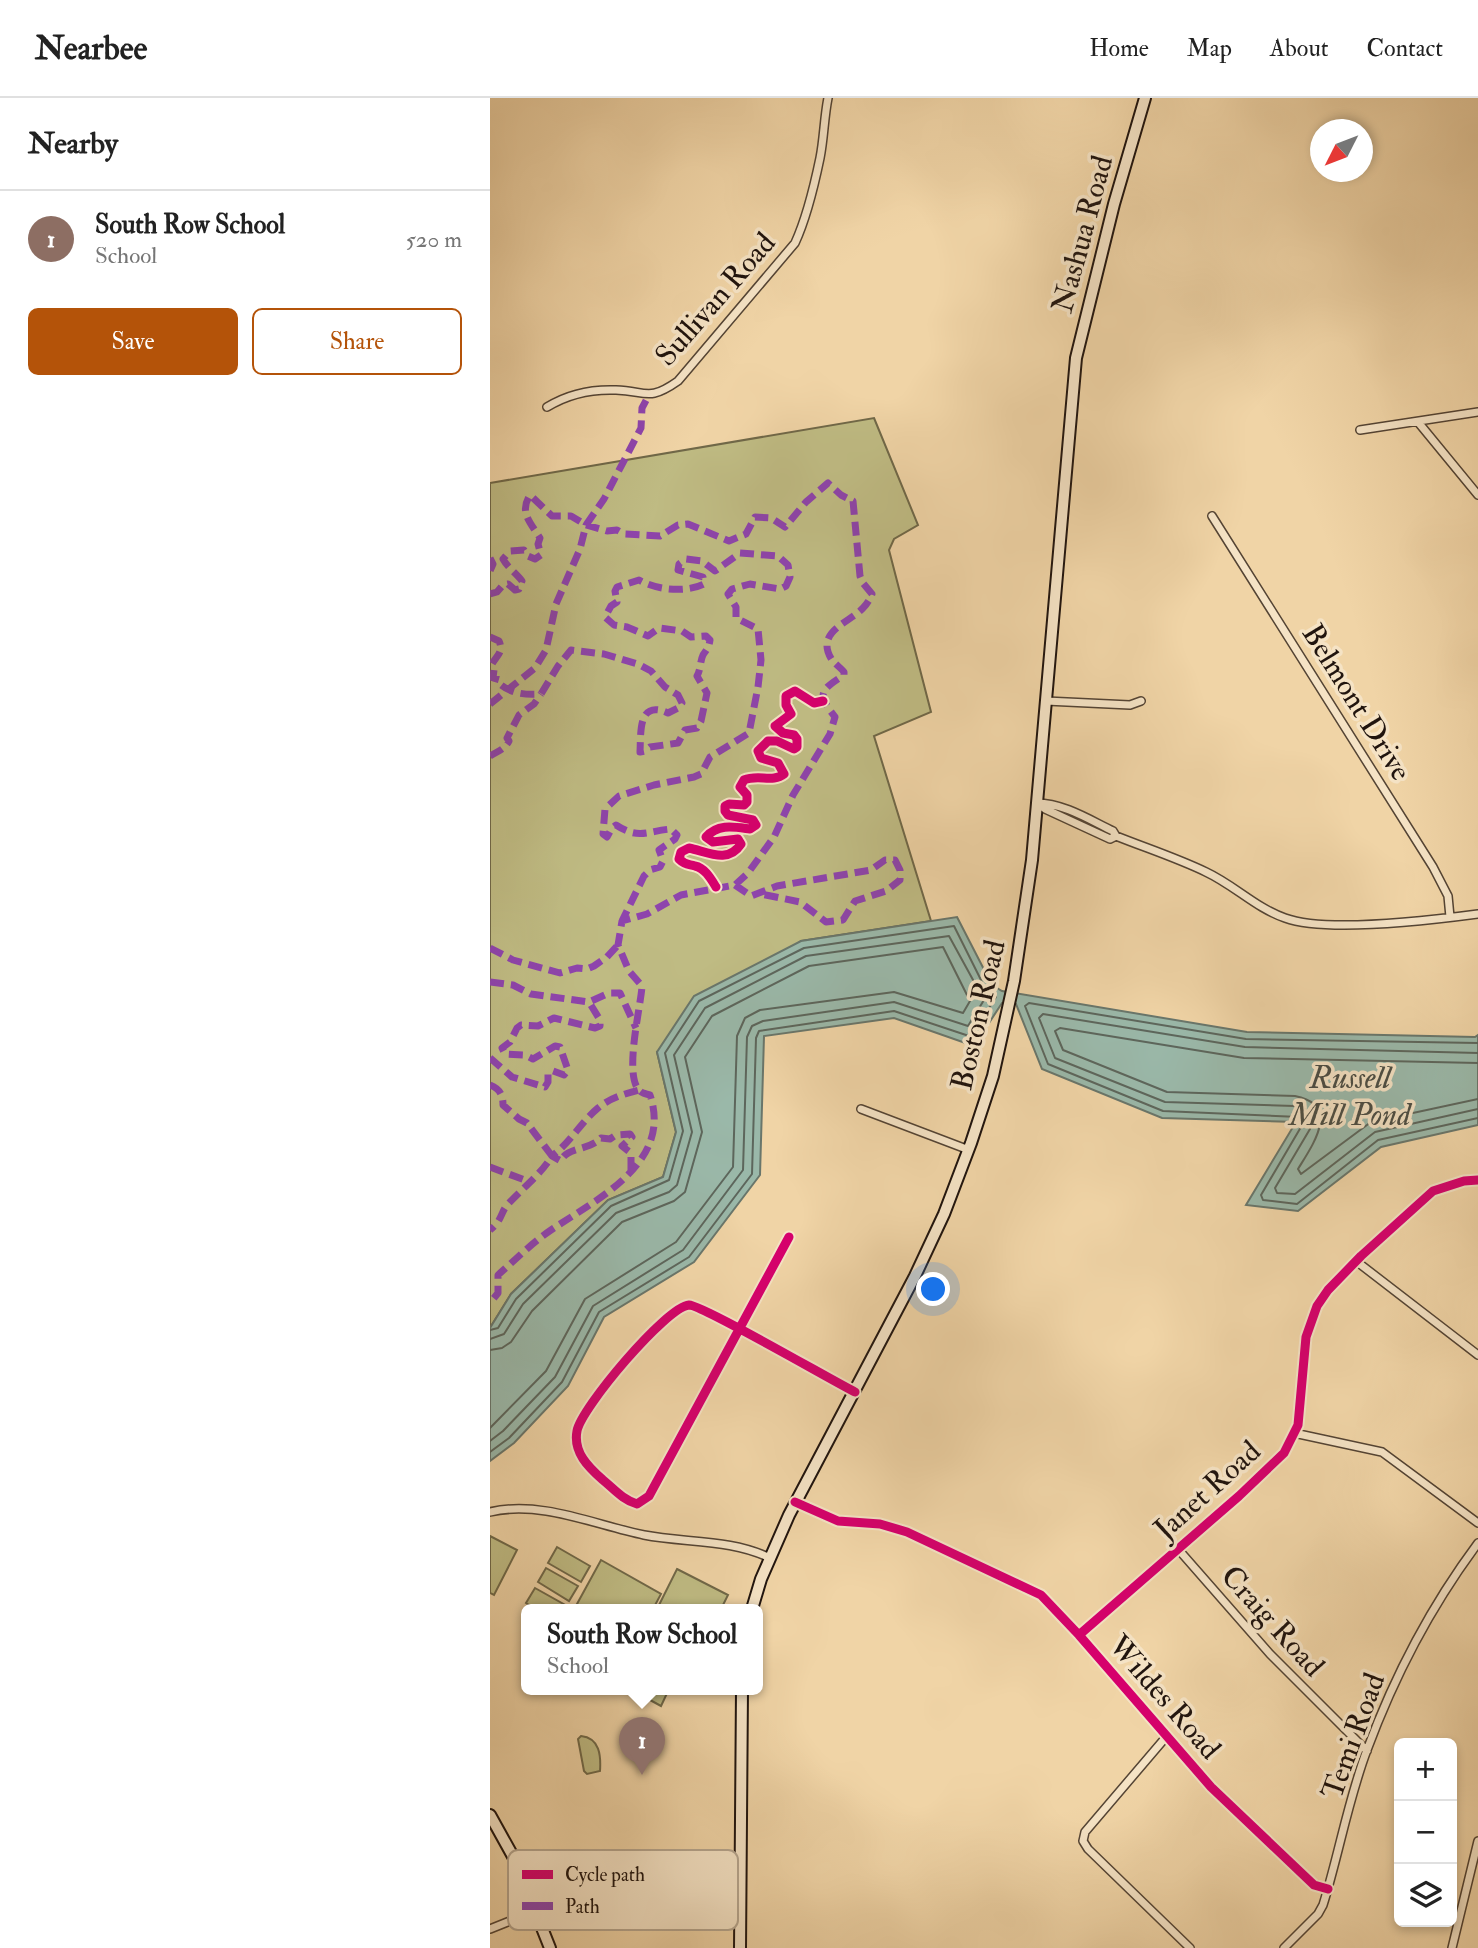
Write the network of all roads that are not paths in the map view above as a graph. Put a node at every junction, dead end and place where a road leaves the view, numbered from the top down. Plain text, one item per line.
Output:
1 (828, 98) edge
2 (1145, 98) edge
3 (1072, 383) joint
4 (547, 407) dead end
5 (1478, 412) edge
6 (1418, 422) junction
7 (1360, 430) dead end
8 (1478, 495) edge
9 (1212, 516) dead end
10 (1046, 701) junction
11 (1142, 701) dead end
12 (1037, 803) junction
13 (1478, 914) edge
14 (1450, 917) junction
15 (861, 1109) dead end
16 (969, 1150) junction
17 (1478, 1180) edge
18 (789, 1237) dead end
19 (1356, 1261) junction
20 (738, 1329) junction
21 (1478, 1355) edge
22 (855, 1392) junction
23 (1294, 1433) junction
24 (795, 1502) junction
25 (490, 1512) edge
26 (1478, 1523) edge
27 (1478, 1543) edge
28 (1178, 1549) junction
29 (770, 1558) junction
30 (754, 1604) edge
31 (1079, 1635) junction
32 (742, 1695) edge
33 (1166, 1737) junction
34 (1367, 1751) junction
35 (490, 1815) edge
36 (1478, 1841) edge
37 (509, 1850) edge
38 (1328, 1889) junction
39 (508, 1922) edge
40 (490, 1929) edge
41 (543, 1930) edge
42 (550, 1948) edge
43 (740, 1948) edge
44 (1190, 1948) edge
45 (1284, 1948) edge
46 (1452, 1948) edge

1 - 4 street, Sullivan Road
2 - 3 main road, Nashua Road
3 - 10 main road, Boston Road
5 - 6 street
6 - 7 street
6 - 8 street
9 - 14 street, Belmont Drive
10 - 11 street
10 - 12 main road, Boston Road
12 - 14 street
12 - 16 main road, Boston Road
13 - 14 street
15 - 16 street
16 - 22 main road, Boston Road
17 - 19 street, Janet Road
18 - 20 street
19 - 21 street
19 - 23 street, Janet Road
20 - 20 street
20 - 22 street
22 - 24 main road, Boston Road
23 - 26 street
23 - 28 street, Janet Road
24 - 29 main road, Boston Road
24 - 31 street, Wildes Road
25 - 29 street
27 - 34 street, Temi Road
28 - 31 street, Janet Road
28 - 34 street, Craig Road
29 - 30 main road, Boston Road
31 - 33 street, Wildes Road
32 - 43 main road
33 - 38 street, Wildes Road
33 - 44 street
34 - 38 street, Temi Road
35 - 37 main road
36 - 46 street
38 - 45 street, Temi Road
39 - 40 street
41 - 42 main road

